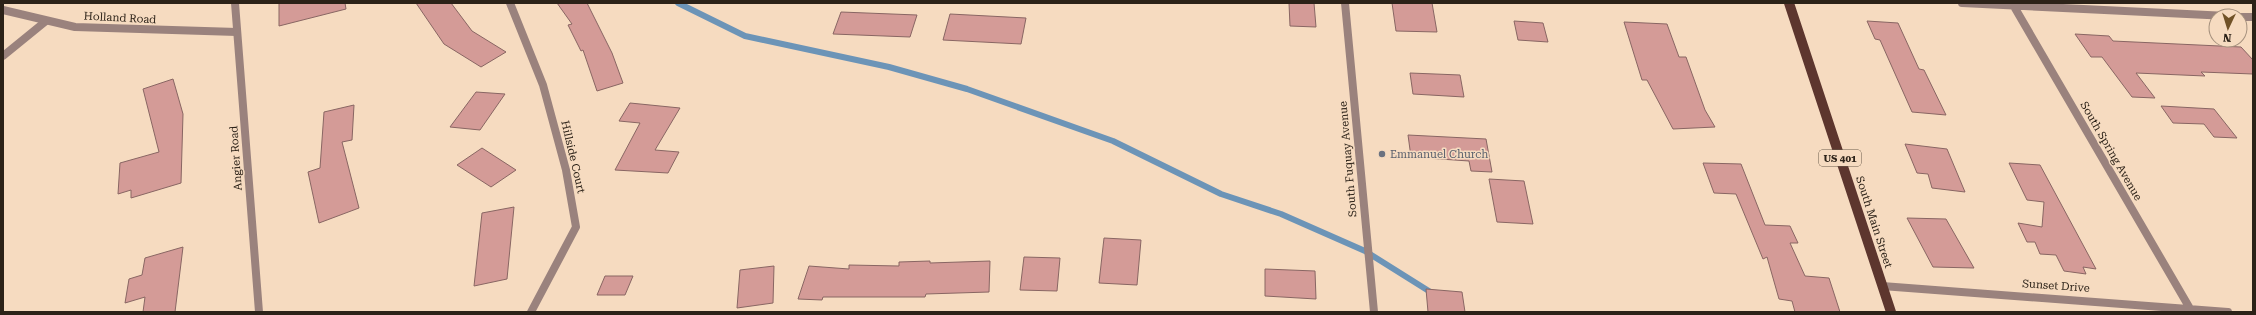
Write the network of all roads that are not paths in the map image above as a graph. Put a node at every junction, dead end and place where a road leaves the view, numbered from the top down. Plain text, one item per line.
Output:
1 (235, 3) edge
2 (510, 3) edge
3 (1345, 3) edge
4 (1789, 3) edge
5 (1962, 3) edge
6 (2013, 4) edge
7 (3, 10) edge
8 (2208, 15) edge
9 (46, 21) junction
10 (237, 32) junction
11 (3, 56) edge
12 (1882, 286) junction
13 (2191, 311) edge
14 (259, 312) edge
15 (532, 312) edge
16 (1374, 312) edge
17 (1891, 312) edge
18 (2228, 312) edge

1 - 10 street, Angier Road
2 - 15 street, Hillside Court
3 - 16 street, South Fuquay Avenue
4 - 12 main road, South Main Street / US 401
5 - 6 street
6 - 8 street
6 - 13 street, South Spring Avenue
7 - 9 street, Holland Road
9 - 10 street, Holland Road
9 - 11 street
10 - 14 street, Angier Road
12 - 13 street, Sunset Drive
12 - 17 main road, South Main Street / US 401
13 - 18 street, Sunset Drive

